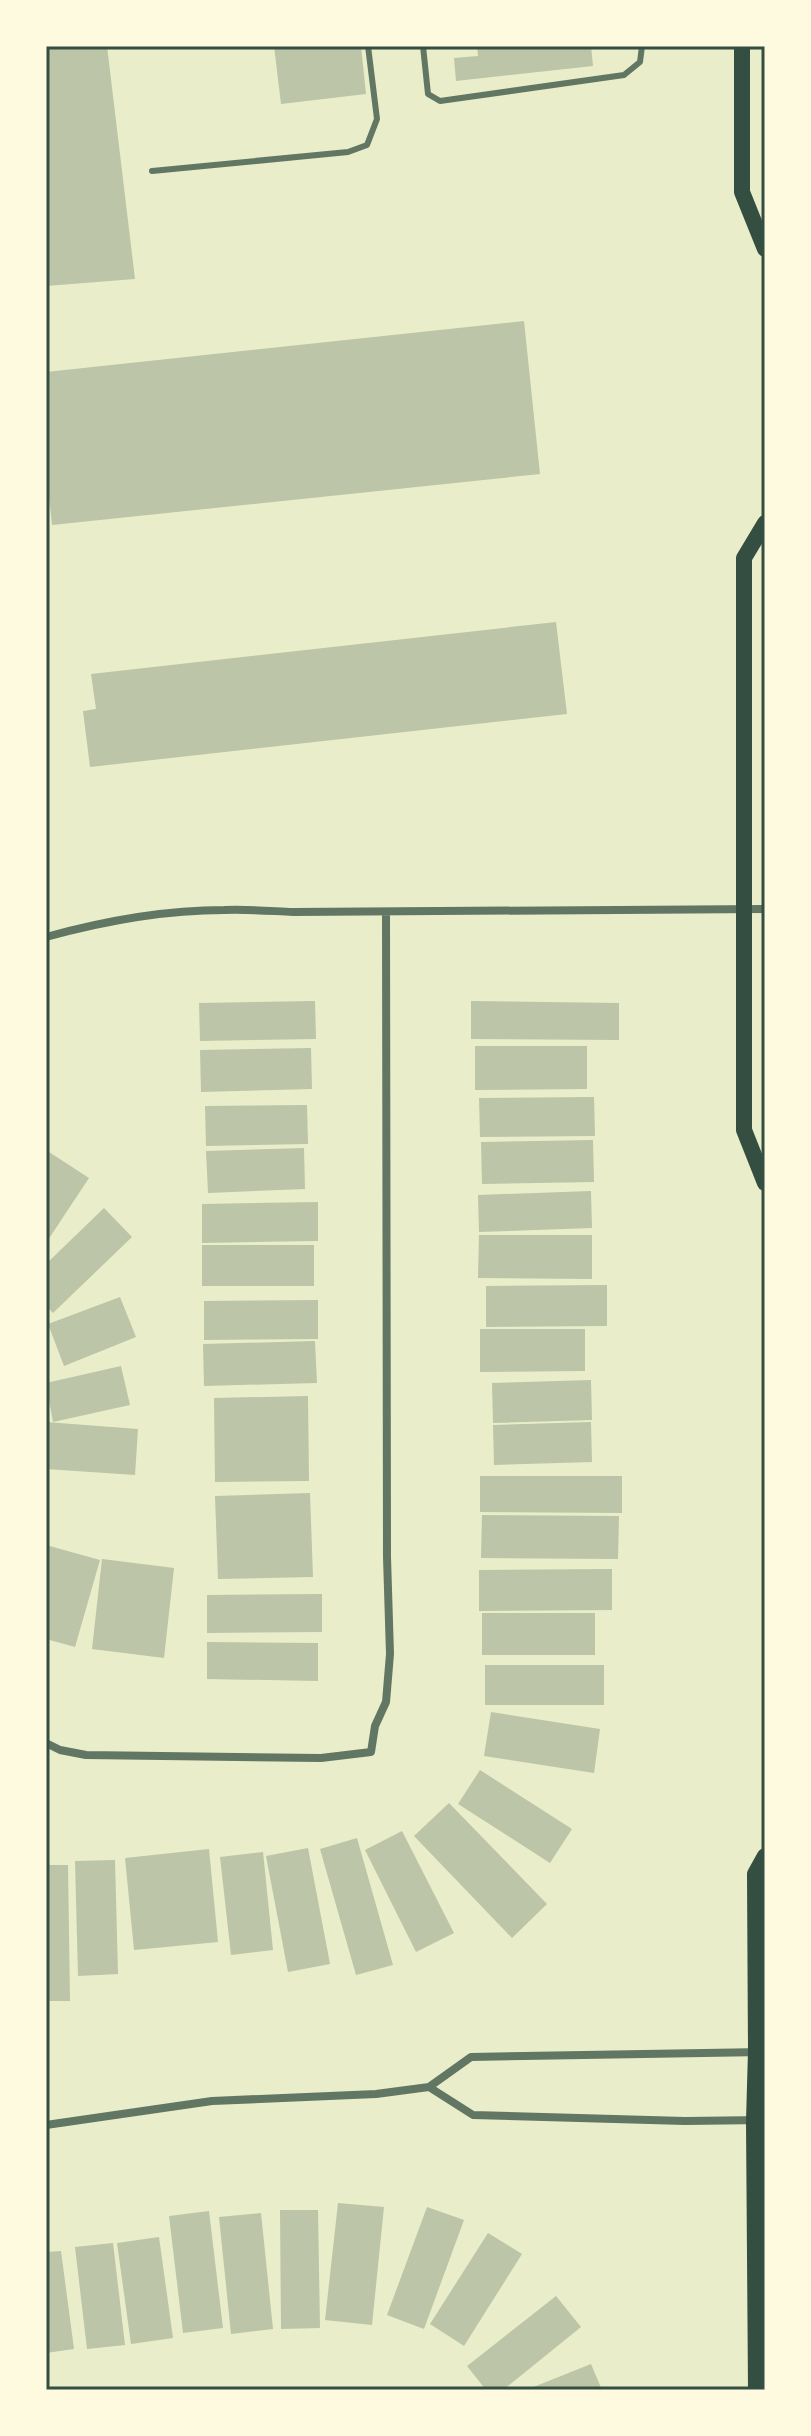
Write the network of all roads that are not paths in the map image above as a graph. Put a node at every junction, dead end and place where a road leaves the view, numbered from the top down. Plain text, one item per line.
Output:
1 (368, 46) edge
2 (423, 46) edge
3 (642, 46) edge
4 (742, 46) edge
5 (152, 171) dead end
6 (765, 249) edge
7 (765, 523) edge
8 (744, 909) junction
9 (765, 909) edge
10 (386, 912) junction
11 (46, 937) edge
12 (765, 1183) edge
13 (46, 1743) edge
14 (765, 1856) edge
15 (761, 2052) edge
16 (429, 2087) junction
17 (759, 2120) edge
18 (46, 2125) edge
19 (756, 2390) edge

1 - 5 lane
2 - 3 lane
4 - 6 main road
7 - 8 main road
8 - 9 street
8 - 10 street
8 - 12 main road
10 - 11 street
10 - 13 street
14 - 15 main road
15 - 16 street
15 - 17 main road
16 - 17 street
16 - 18 street
17 - 19 main road

